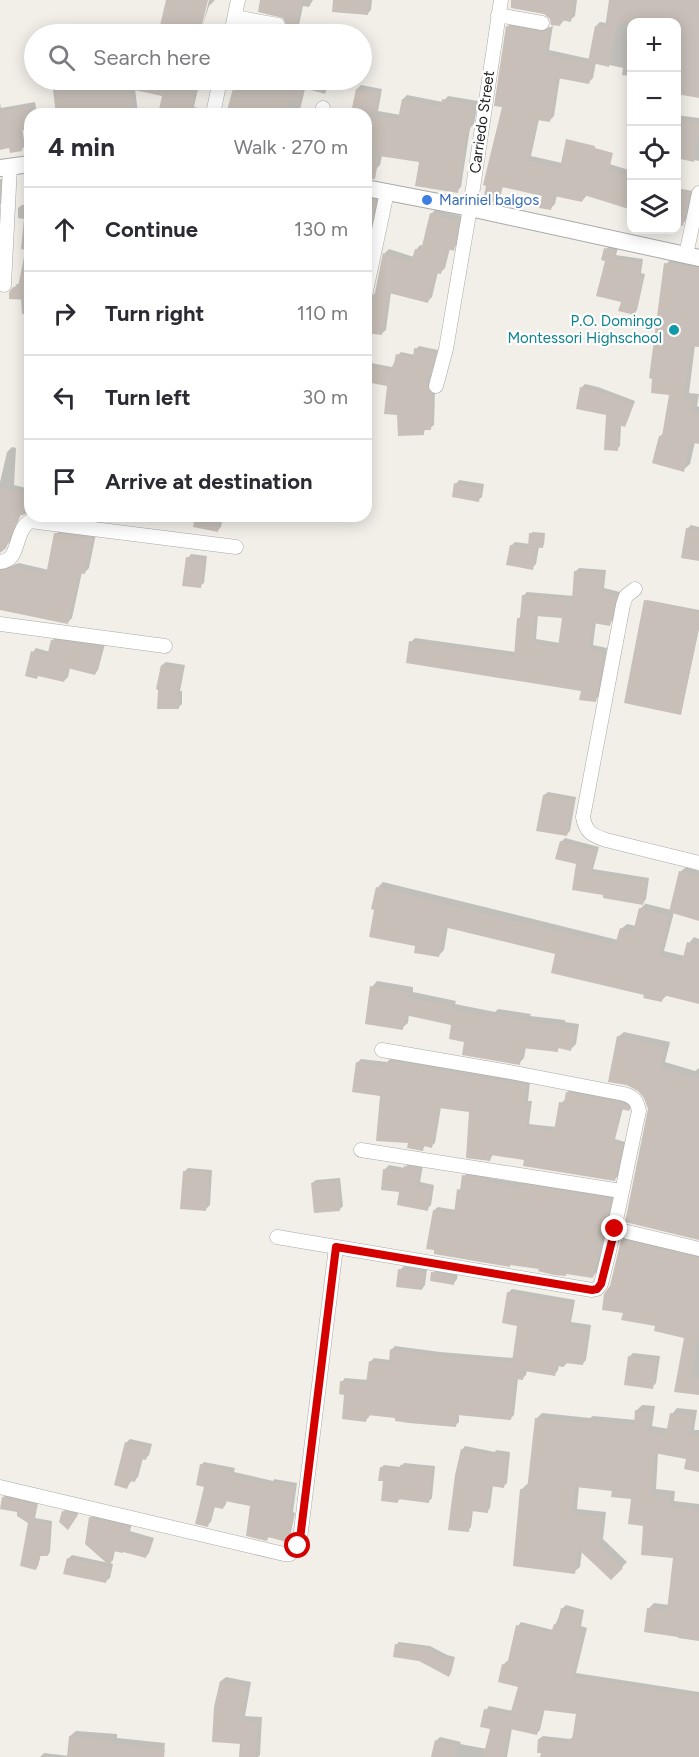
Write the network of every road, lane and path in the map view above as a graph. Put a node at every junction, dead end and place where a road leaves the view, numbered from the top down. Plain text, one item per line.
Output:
1 (238, 0) edge
2 (501, 0) edge
3 (498, 15) junction
4 (235, 17) junction
5 (542, 23) dead end
6 (233, 24) edge
7 (273, 24) edge
8 (218, 90) edge
9 (214, 108) edge
10 (24, 165) edge
11 (5, 167) edge
12 (372, 189) edge
13 (387, 192) junction
14 (699, 193) edge
15 (470, 208) junction
16 (693, 257) edge
17 (372, 263) edge
18 (4, 285) dead end
19 (436, 386) dead end
20 (29, 522) edge
21 (38, 522) edge
22 (236, 547) dead end
23 (0, 562) edge
24 (635, 590) dead end
25 (0, 624) edge
26 (165, 646) dead end
27 (699, 863) edge
28 (382, 1050) dead end
29 (361, 1150) dead end
30 (621, 1191) junction
31 (615, 1229) junction
32 (277, 1237) dead end
33 (336, 1247) junction
34 (699, 1249) edge
35 (0, 1487) edge

1 - 4 street
2 - 3 street, Carriedo Street
3 - 5 street
3 - 15 street, Carriedo Street
4 - 6 street
4 - 7 street
8 - 9 street
10 - 11 street
11 - 18 street
12 - 13 street
13 - 15 street
13 - 17 street
14 - 16 street
15 - 16 street
15 - 19 street, Carriedo Street
20 - 23 street
21 - 22 street
24 - 27 street
25 - 26 street
28 - 30 street
29 - 30 street
30 - 31 street
31 - 33 street
31 - 34 street
32 - 33 street
33 - 35 street

